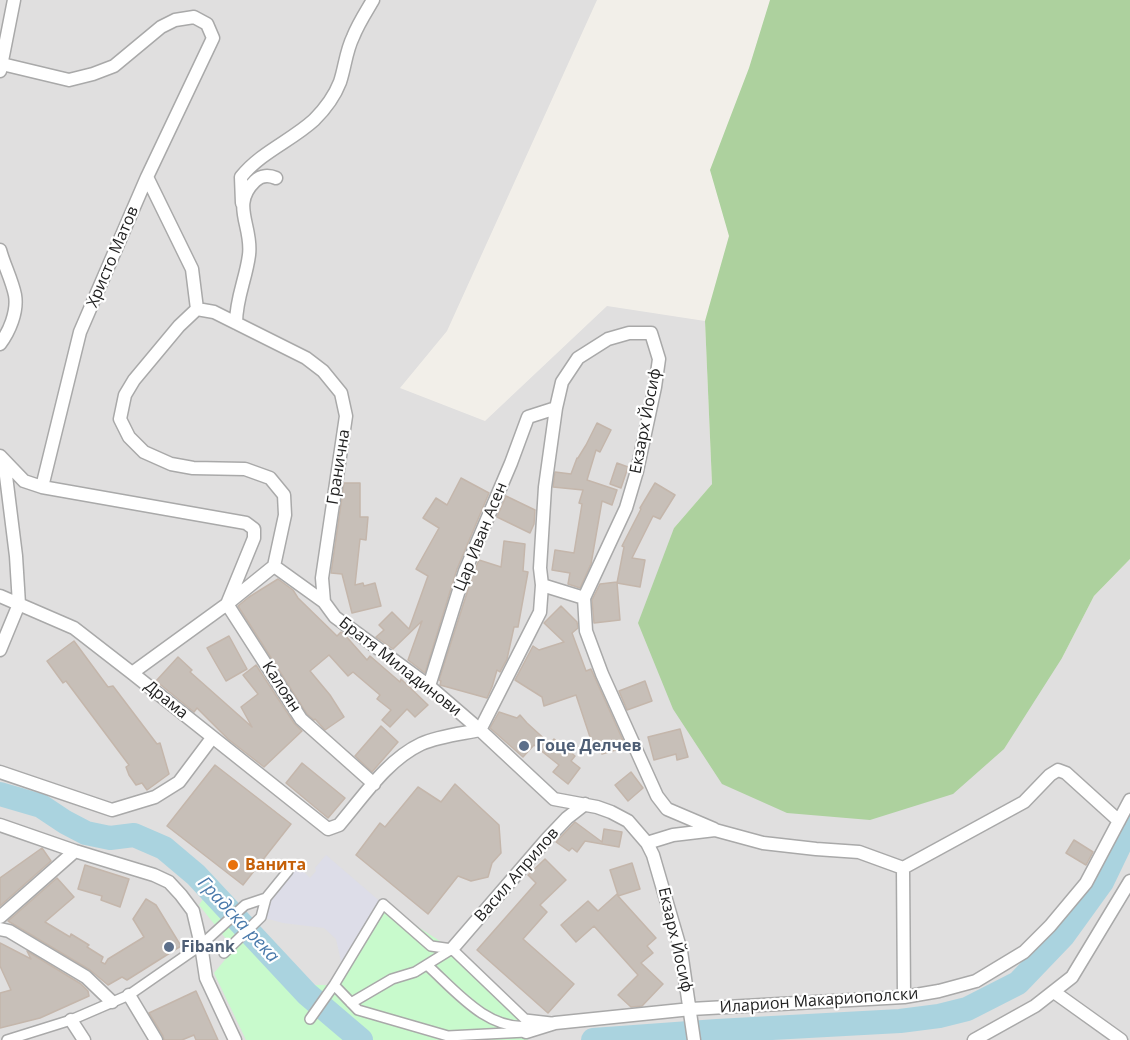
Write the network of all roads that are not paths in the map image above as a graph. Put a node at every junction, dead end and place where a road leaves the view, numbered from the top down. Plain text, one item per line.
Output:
1 (14, 0) edge
2 (373, 0) edge
3 (4, 32) edge
4 (1, 68) edge
5 (147, 177) junction
6 (276, 178) dead end
7 (242, 203) junction
8 (0, 250) edge
9 (0, 288) edge
10 (15, 296) junction
11 (197, 309) junction
12 (236, 323) junction
13 (0, 344) edge
14 (556, 408) junction
15 (2, 458) edge
16 (42, 487) junction
17 (274, 566) junction
18 (542, 585) junction
19 (0, 596) edge
20 (584, 598) junction
21 (324, 602) junction
22 (20, 603) junction
23 (227, 604) junction
24 (0, 650) edge
25 (132, 673) junction
26 (429, 686) junction
27 (480, 730) junction
28 (212, 738) junction
29 (0, 772) edge
30 (374, 784) junction
31 (1130, 800) edge
32 (585, 804) junction
33 (1119, 821) junction
34 (0, 825) edge
35 (715, 830) junction
36 (647, 843) junction
37 (75, 851) junction
38 (903, 868) junction
39 (288, 871) dead end
40 (1130, 881) edge
41 (266, 898) junction
42 (0, 917) edge
43 (0, 929) edge
44 (201, 945) junction
45 (452, 949) junction
46 (224, 953) dead end
47 (427, 964) junction
48 (334, 985) junction
49 (1054, 992) junction
50 (129, 995) junction
51 (904, 998) junction
52 (112, 1002) junction
53 (351, 1003) junction
54 (690, 1009) junction
55 (310, 1019) dead end
56 (71, 1020) junction
57 (555, 1023) junction
58 (526, 1032) joint
59 (694, 1039) edge
60 (12, 1040) edge
61 (84, 1040) edge
62 (156, 1040) edge
63 (235, 1040) edge
64 (974, 1040) edge
65 (1121, 1040) edge

1 - 3 street
2 - 7 street
3 - 4 street
4 - 5 street, Христо Матов
5 - 11 street
5 - 16 street, Христо Матов
6 - 7 street
7 - 12 street
8 - 10 street
9 - 10 street
10 - 13 street
11 - 12 street, Гранична
11 - 17 street
12 - 21 street, Гранична
14 - 18 street
14 - 20 street, Екзарх Йосиф
14 - 26 street, Цар Иван Асен
15 - 16 street
15 - 22 street
16 - 23 street
17 - 21 street, Братя Миладинови
17 - 23 street
18 - 20 street
18 - 27 street
19 - 22 street, Драма
20 - 35 street, Екзарх Йосиф
21 - 26 street, Братя Миладинови
22 - 24 street
22 - 25 street, Драма
23 - 25 street
23 - 30 street, Калоян
25 - 28 street, Драма
26 - 27 street, Братя Миладинови
27 - 30 street
27 - 32 street, Братя Миладинови
28 - 29 street
28 - 30 street, Драма
31 - 33 street, Иларион Макариополски
32 - 36 street, Братя Миладинови
32 - 45 street, Васил Априлов
33 - 38 street
33 - 51 street, Иларион Макариополски
34 - 37 street
35 - 36 street
35 - 38 street
36 - 54 street, Екзарх Йосиф
37 - 42 street
37 - 44 street
38 - 51 street
39 - 41 street
40 - 49 street
41 - 44 street
41 - 46 street
43 - 52 street
44 - 50 street
44 - 63 street
45 - 47 street
45 - 48 street
45 - 57 street
47 - 53 street
47 - 57 street
48 - 53 street
48 - 55 street
49 - 64 street
49 - 65 street
50 - 52 street
50 - 62 street
51 - 54 street, Иларион Макариополски
52 - 56 street
53 - 58 street
54 - 57 street, Иларион Макариополски
54 - 59 street, Екзарх Йосиф
56 - 60 street
56 - 61 street
57 - 58 street, Иларион Макариополски

